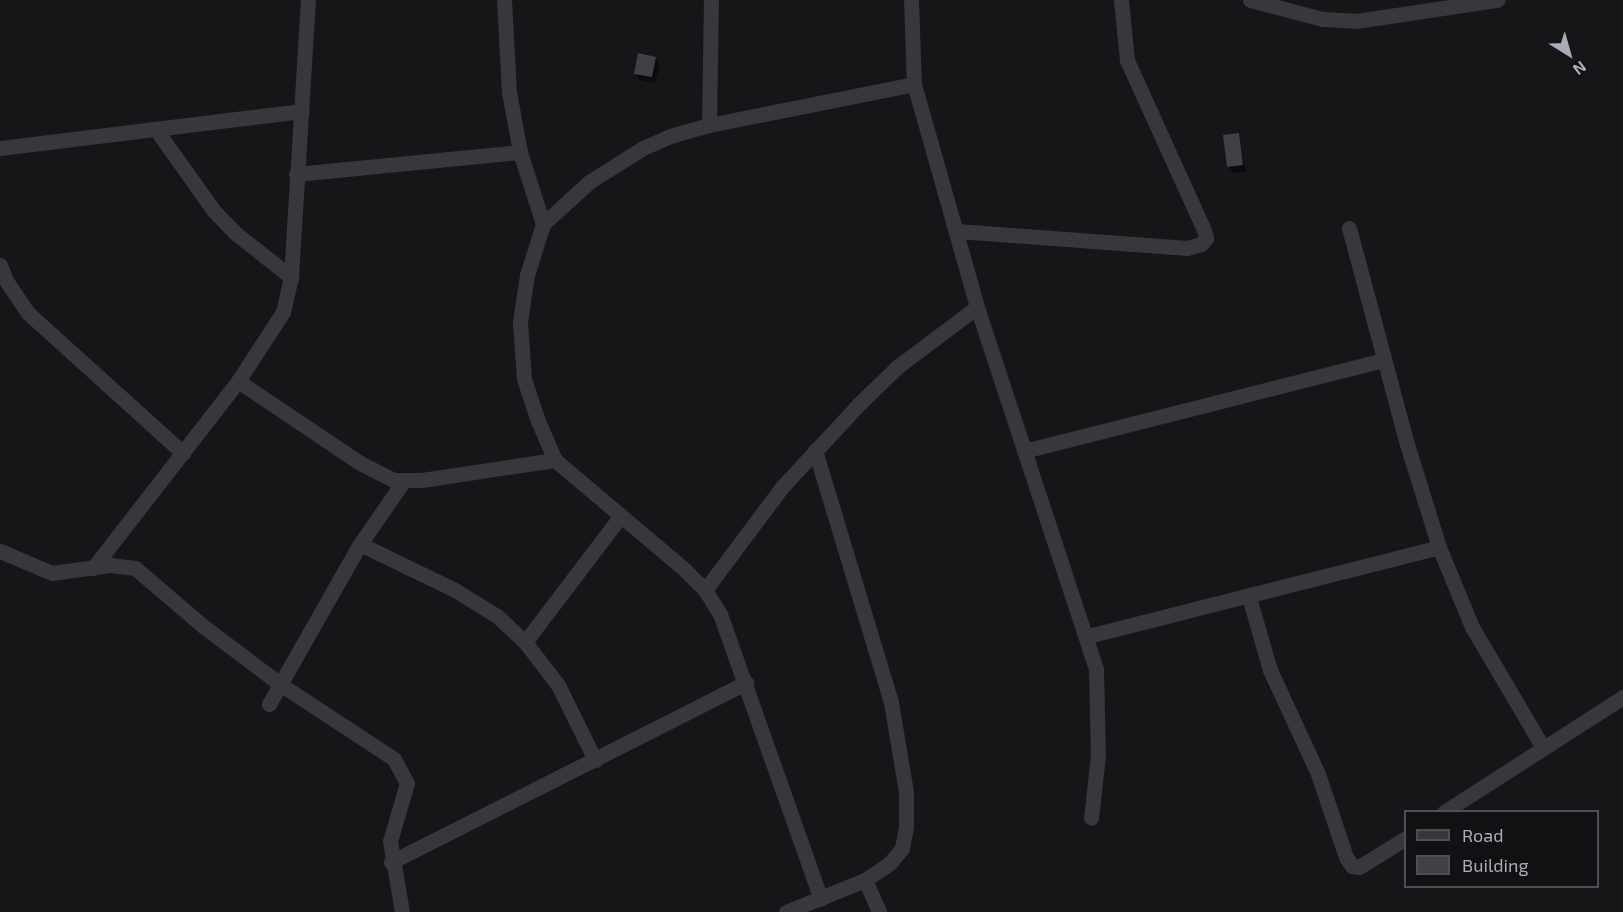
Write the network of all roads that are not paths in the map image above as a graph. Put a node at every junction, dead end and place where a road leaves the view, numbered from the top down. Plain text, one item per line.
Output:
1 (308, 0) edge
2 (504, 0) edge
3 (711, 0) edge
4 (911, 0) edge
5 (1121, 0) edge
6 (1250, 0) edge
7 (1497, 0) edge
8 (914, 84) junction
9 (302, 111) junction
10 (709, 125) junction
11 (157, 131) junction
12 (0, 148) edge
13 (520, 152) junction
14 (296, 174) junction
15 (543, 224) junction
16 (1349, 228) dead end
17 (957, 231) junction
18 (0, 265) edge
19 (291, 277) junction
20 (977, 307) junction
21 (1383, 360) junction
22 (238, 381) junction
23 (815, 450) junction
24 (1024, 451) junction
25 (183, 453) junction
26 (555, 460) junction
27 (404, 482) junction
28 (620, 517) junction
29 (360, 544) junction
30 (1439, 547) junction
31 (0, 551) edge
32 (93, 568) junction
33 (705, 590) junction
34 (1249, 597) junction
35 (1088, 636) junction
36 (525, 642) junction
37 (746, 683) junction
38 (280, 684) junction
39 (1623, 698) edge
40 (269, 704) dead end
41 (1542, 746) junction
42 (595, 760) junction
43 (1447, 810) edge
44 (1091, 818) dead end
45 (1404, 839) edge
46 (391, 862) junction
47 (865, 880) junction
48 (821, 899) junction
49 (402, 912) edge
50 (786, 912) edge
51 (879, 912) edge

1 - 9 lane
2 - 13 lane
3 - 10 lane
4 - 8 lane
5 - 17 lane
6 - 7 lane
8 - 10 lane
8 - 17 lane
9 - 11 lane
9 - 14 lane
10 - 15 lane
11 - 12 lane
11 - 19 lane
13 - 14 lane
13 - 15 lane
14 - 19 lane
15 - 26 lane
16 - 21 lane
17 - 20 lane
18 - 25 lane
19 - 22 lane
20 - 23 lane
20 - 24 lane
21 - 24 lane
21 - 30 lane
22 - 25 lane
22 - 27 lane
23 - 33 lane
23 - 47 lane
24 - 35 lane
25 - 32 lane
26 - 27 lane
26 - 28 lane
27 - 29 lane
28 - 33 lane
28 - 36 lane
29 - 36 lane
29 - 38 lane
30 - 34 lane
30 - 41 lane
31 - 32 lane
32 - 38 lane
33 - 37 lane
34 - 35 lane
34 - 45 lane
35 - 44 lane
36 - 42 lane
37 - 42 lane
37 - 48 lane
38 - 40 lane
38 - 46 lane
39 - 41 lane
41 - 43 lane
42 - 46 lane
46 - 49 lane
47 - 48 lane
47 - 51 lane
48 - 50 lane

